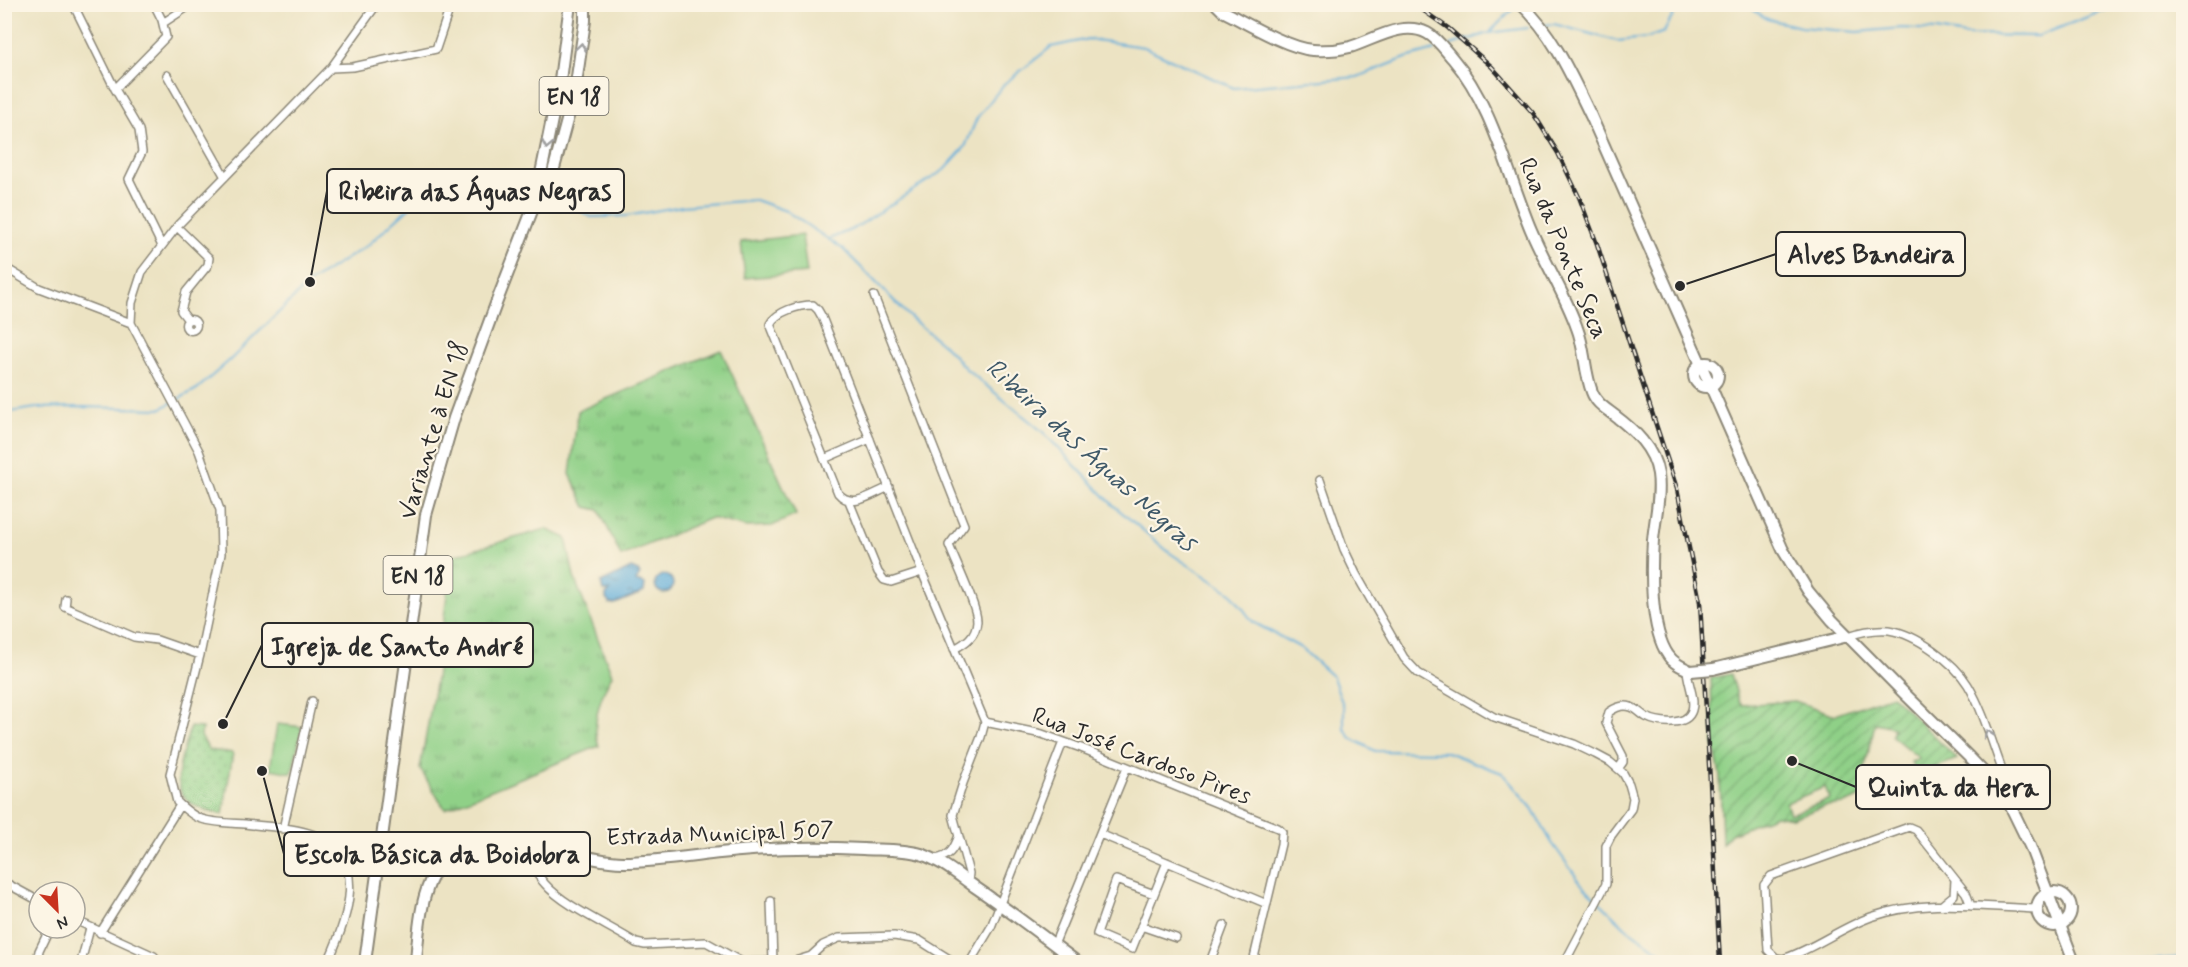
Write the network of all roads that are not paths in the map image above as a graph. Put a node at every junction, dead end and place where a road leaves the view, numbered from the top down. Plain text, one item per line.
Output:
1 (73, 4) edge
2 (154, 4) edge
3 (192, 4) edge
4 (377, 4) edge
5 (451, 4) edge
6 (570, 4) edge
7 (585, 4) edge
8 (1215, 4) edge
9 (1521, 4) edge
10 (163, 23) junction
11 (331, 68) junction
12 (167, 75) dead end
13 (116, 89) junction
14 (225, 177) junction
15 (535, 203) junction
16 (177, 227) junction
17 (162, 246) junction
18 (4, 267) edge
19 (874, 296) dead end
20 (188, 320) dead end
21 (131, 323) junction
22 (1700, 364) junction
23 (1710, 386) junction
24 (870, 439) junction
25 (824, 459) junction
26 (1320, 480) dead end
27 (889, 487) junction
28 (849, 501) junction
29 (922, 572) junction
30 (66, 599) dead end
31 (1848, 636) junction
32 (954, 649) junction
33 (200, 655) junction
34 (1689, 670) junction
35 (312, 701) dead end
36 (985, 722) junction
37 (1063, 742) junction
38 (1127, 766) junction
39 (1618, 769) junction
40 (1998, 788) junction
41 (180, 805) junction
42 (284, 829) junction
43 (1100, 834) junction
44 (958, 838) junction
45 (522, 844) junction
46 (936, 859) junction
47 (1167, 862) junction
48 (1955, 880) junction
49 (4, 882) edge
50 (968, 882) junction
51 (2047, 893) junction
52 (27, 894) edge
53 (1154, 894) junction
54 (771, 901) dead end
55 (999, 904) junction
56 (1267, 904) junction
57 (1941, 905) junction
58 (1971, 906) junction
59 (2037, 909) junction
60 (1224, 925) dead end
61 (87, 926) edge
62 (1141, 926) junction
63 (2060, 926) junction
64 (90, 928) junction
65 (100, 933) junction
66 (1176, 939) dead end
67 (44, 940) edge
68 (1054, 945) junction
69 (156, 959) edge
70 (2074, 961) edge
71 (772, 962) edge
72 (37, 963) edge
73 (81, 963) edge
74 (328, 963) edge
75 (365, 963) edge
76 (416, 963) edge
77 (954, 963) edge
78 (970, 963) edge
79 (1077, 963) edge
80 (1210, 963) edge
81 (1253, 963) edge
82 (1565, 963) edge

1 - 13 street
2 - 10 street
3 - 10 street
4 - 11 street
5 - 11 street
6 -> 15 main road, Variante à EN 18 / EN 18
15 -> 7 main road, Variante à EN 18 / EN 18
8 - 34 main road, Rua da Ponte Seca
9 - 22 main road
10 - 13 street
11 - 14 street
12 - 14 street
13 - 17 street
14 - 16 street
15 - 75 main road, Variante à EN 18 / EN 18
16 - 17 street
16 - 20 street
17 - 21 street
18 - 21 street
19 - 32 street
21 - 33 street
22 - 23 main road
22 - 23 main road
23 - 31 main road
24 - 25 street
24 - 25 street
24 - 27 street
25 - 28 street
26 - 39 street
27 - 28 street
27 - 29 street
28 - 29 street
29 - 32 street
30 - 33 street
31 - 34 main road, bridge
31 - 40 main road
40 -> 31 street
32 - 36 street
33 - 41 street
34 - 39 street
35 - 42 street
36 - 37 street, Rua José Cardoso Pires
36 - 44 street
37 - 38 street, Rua José Cardoso Pires
37 - 55 street
38 - 43 street
38 - 56 street, Rua José Cardoso Pires
39 - 82 street
40 - 51 main road
41 - 42 street
41 - 65 street
42 - 74 street
43 - 47 street
43 - 68 street
44 - 46 street
44 - 50 street
45 - 46 main road, Estrada Municipal 507
45 - 71 street
45 - 76 main road, Estrada Municipal 507
46 - 50 main road, Estrada Municipal 507
47 - 53 street
47 - 56 street
48 - 57 street
48 - 57 street
48 - 58 street
49 - 52 street
50 - 55 main road, Estrada Municipal 507
51 - 59 main road
51 - 63 main road
51 - 63 main road
53 - 62 street
53 - 62 street
54 - 71 street
55 - 68 main road, Estrada Municipal 507
55 - 78 street
56 - 81 street
57 - 58 street
58 - 59 street
59 - 63 main road
60 - 80 street
61 - 64 street
62 - 66 street
63 - 70 main road
64 - 65 street
64 - 73 street
65 - 69 street
67 - 72 street
68 - 79 main road, Estrada Municipal 507
71 - 77 street

